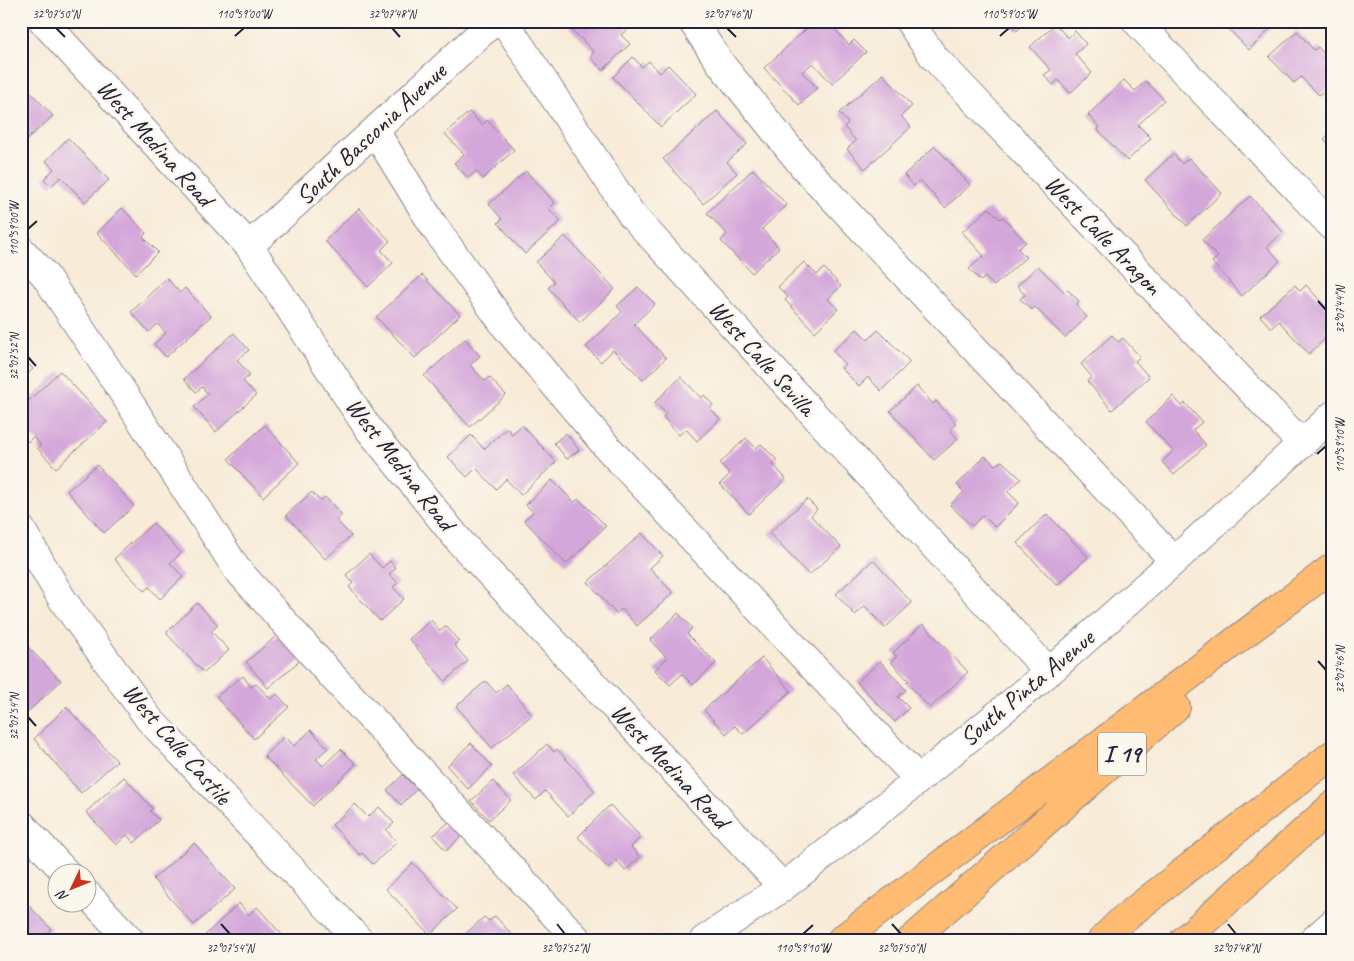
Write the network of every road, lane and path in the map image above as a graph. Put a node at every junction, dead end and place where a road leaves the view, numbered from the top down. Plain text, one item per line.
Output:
1 (43, 21) edge
2 (494, 21) edge
3 (504, 21) edge
4 (692, 21) edge
5 (909, 21) edge
6 (1136, 21) edge
7 (374, 131) junction
8 (1333, 227) edge
9 (249, 246) junction
10 (21, 250) edge
11 (1333, 415) edge
12 (1302, 444) junction
13 (21, 528) edge
14 (1174, 561) junction
15 (1333, 568) edge
16 (1049, 672) junction
17 (1333, 754) edge
18 (918, 779) junction
19 (1333, 805) edge
20 (21, 824) edge
21 (58, 864) edge
22 (783, 887) junction
23 (98, 906) edge
24 (1333, 923) edge
25 (130, 940) edge
26 (359, 940) edge
27 (578, 940) edge
28 (704, 940) edge
29 (841, 940) edge
30 (911, 940) edge
31 (1102, 940) edge
32 (1184, 940) edge
33 (1314, 940) edge

1 - 9 street, West Medina Road
2 - 7 street, South Basconia Avenue
3 - 16 street, West Calle Sevilla
4 - 14 street
5 - 12 street, West Calle Aragon
6 - 8 street
7 - 9 street, South Basconia Avenue
7 - 18 street
9 - 22 street, West Medina Road
10 - 27 street
11 - 12 street, South Pinta Avenue
12 - 14 street, South Pinta Avenue
13 - 26 street, West Calle Castile
14 - 16 street, South Pinta Avenue
15 - 29 highway
15 - 30 highway, I 19
16 - 18 street, South Pinta Avenue
17 - 31 highway
18 - 22 street, South Pinta Avenue
19 - 32 highway
20 - 21 street
22 - 28 street, South Pinta Avenue
23 - 25 street
24 - 33 street

